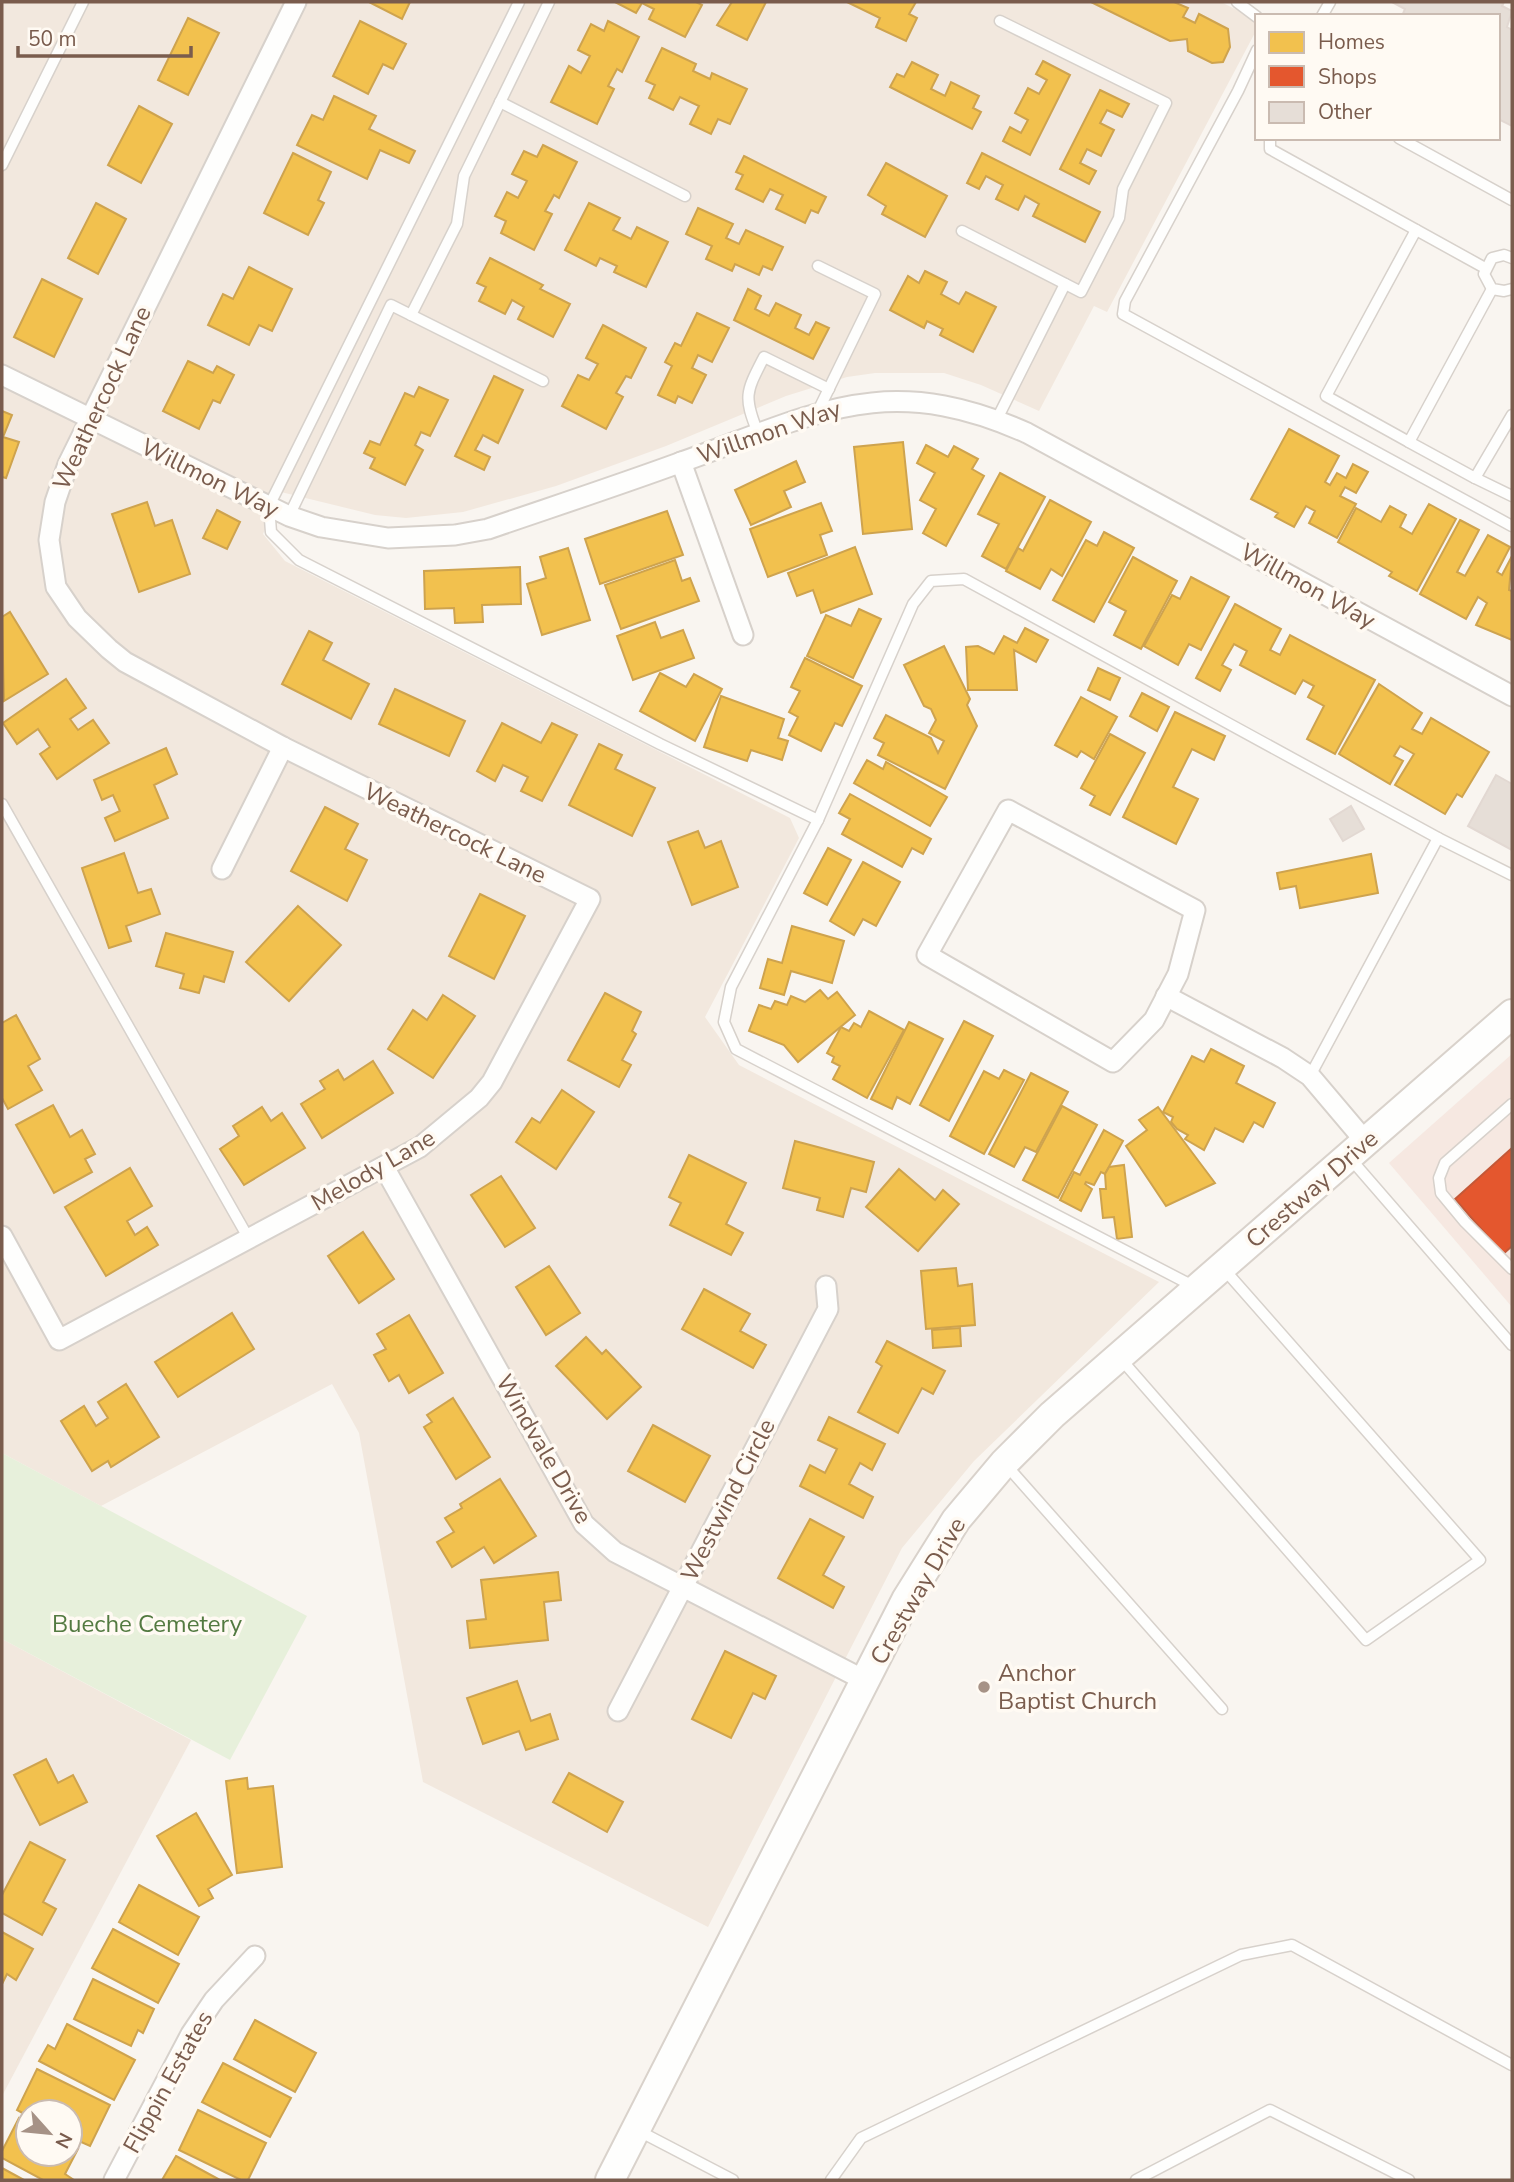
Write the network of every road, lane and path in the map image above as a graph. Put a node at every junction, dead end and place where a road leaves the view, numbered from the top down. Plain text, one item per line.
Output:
1 (83, 2) edge
2 (296, 2) edge
3 (519, 2) edge
4 (549, 2) edge
5 (1237, 2) edge
6 (1255, 16) edge
7 (1000, 21) dead end
8 (1255, 54) edge
9 (500, 102) junction
10 (1270, 140) edge
11 (1403, 140) edge
12 (2, 165) edge
13 (685, 196) dead end
14 (1512, 200) edge
15 (1416, 230) junction
16 (962, 231) dead end
17 (1511, 255) edge
18 (818, 265) dead end
19 (1485, 268) junction
20 (1065, 284) junction
21 (1492, 289) junction
22 (1512, 289) edge
23 (411, 315) junction
24 (2, 375) edge
25 (543, 381) dead end
26 (829, 389) junction
27 (818, 411) junction
28 (1512, 415) edge
29 (88, 418) junction
30 (997, 419) junction
31 (758, 433) junction
32 (1409, 442) junction
33 (681, 463) junction
34 (1475, 478) junction
35 (1512, 496) edge
36 (269, 506) junction
37 (289, 516) junction
38 (1512, 526) edge
39 (743, 635) dead end
40 (1512, 696) edge
41 (283, 747) junction
42 (2, 804) edge
43 (818, 820) junction
44 (1438, 838) junction
45 (222, 869) dead end
46 (1512, 875) edge
47 (590, 899) joint
48 (1166, 996) junction
49 (1512, 1014) edge
50 (1311, 1076) junction
51 (1512, 1104) edge
52 (1357, 1149) junction
53 (384, 1167) junction
54 (2, 1236) edge
55 (249, 1239) junction
56 (1223, 1268) junction
57 (1512, 1269) edge
58 (826, 1286) dead end
59 (1199, 1289) junction
60 (1512, 1345) edge
61 (1119, 1357) junction
62 (1004, 1463) junction
63 (683, 1587) junction
64 (866, 1681) junction
65 (1222, 1709) dead end
66 (618, 1712) dead end
67 (255, 1956) dead end
68 (1512, 2065) edge
69 (636, 2129) junction
70 (114, 2180) edge
71 (610, 2180) edge
72 (733, 2180) edge
73 (831, 2180) edge
74 (1136, 2180) edge
75 (1409, 2180) edge

1 - 12 lane
2 - 29 street, Weathercock Lane
3 - 36 lane
4 - 9 lane
5 - 6 lane
7 - 20 lane
8 - 38 lane
9 - 13 lane
9 - 23 lane
10 - 15 lane
11 - 14 lane
15 - 19 lane
15 - 32 lane
16 - 20 lane
17 - 19 lane
18 - 26 lane
19 - 21 lane
20 - 30 lane
21 - 22 lane
21 - 32 lane
23 - 25 lane
23 - 37 lane
24 - 29 street, Willmon Way
26 - 27 lane
26 - 31 lane
27 - 30 street, Willmon Way
27 - 31 street, Willmon Way
28 - 34 lane
29 - 36 street, Willmon Way
29 - 41 street, Weathercock Lane
30 - 40 street, Willmon Way
31 - 33 street, Willmon Way
32 - 34 lane
33 - 37 street, Willmon Way
33 - 39 street
34 - 35 lane
36 - 37 street, Willmon Way
36 - 43 lane
41 - 45 street
41 - 47 street, Weathercock Lane
42 - 55 lane
43 - 44 lane
43 - 59 lane
44 - 46 lane
44 - 50 lane
47 - 53 street, Melody Lane
48 - 48 street
48 - 50 street
49 - 52 main road, Crestway Drive
50 - 52 street
51 - 57 lane
52 - 56 main road, Crestway Drive
52 - 60 lane
53 - 55 street, Melody Lane
53 - 63 street, Windvale Drive
54 - 55 street, Melody Lane
56 - 59 main road, Crestway Drive
56 - 61 lane
58 - 63 street, Westwind Circle
59 - 61 main road, Crestway Drive
61 - 62 main road, Crestway Drive
62 - 64 main road, Crestway Drive
62 - 65 lane
63 - 64 street, Windvale Drive
63 - 66 street, Westwind Circle
64 - 69 main road, Crestway Drive
67 - 70 street, Flippin Estates
68 - 73 lane
69 - 71 main road, Crestway Drive
69 - 72 lane
74 - 75 lane

